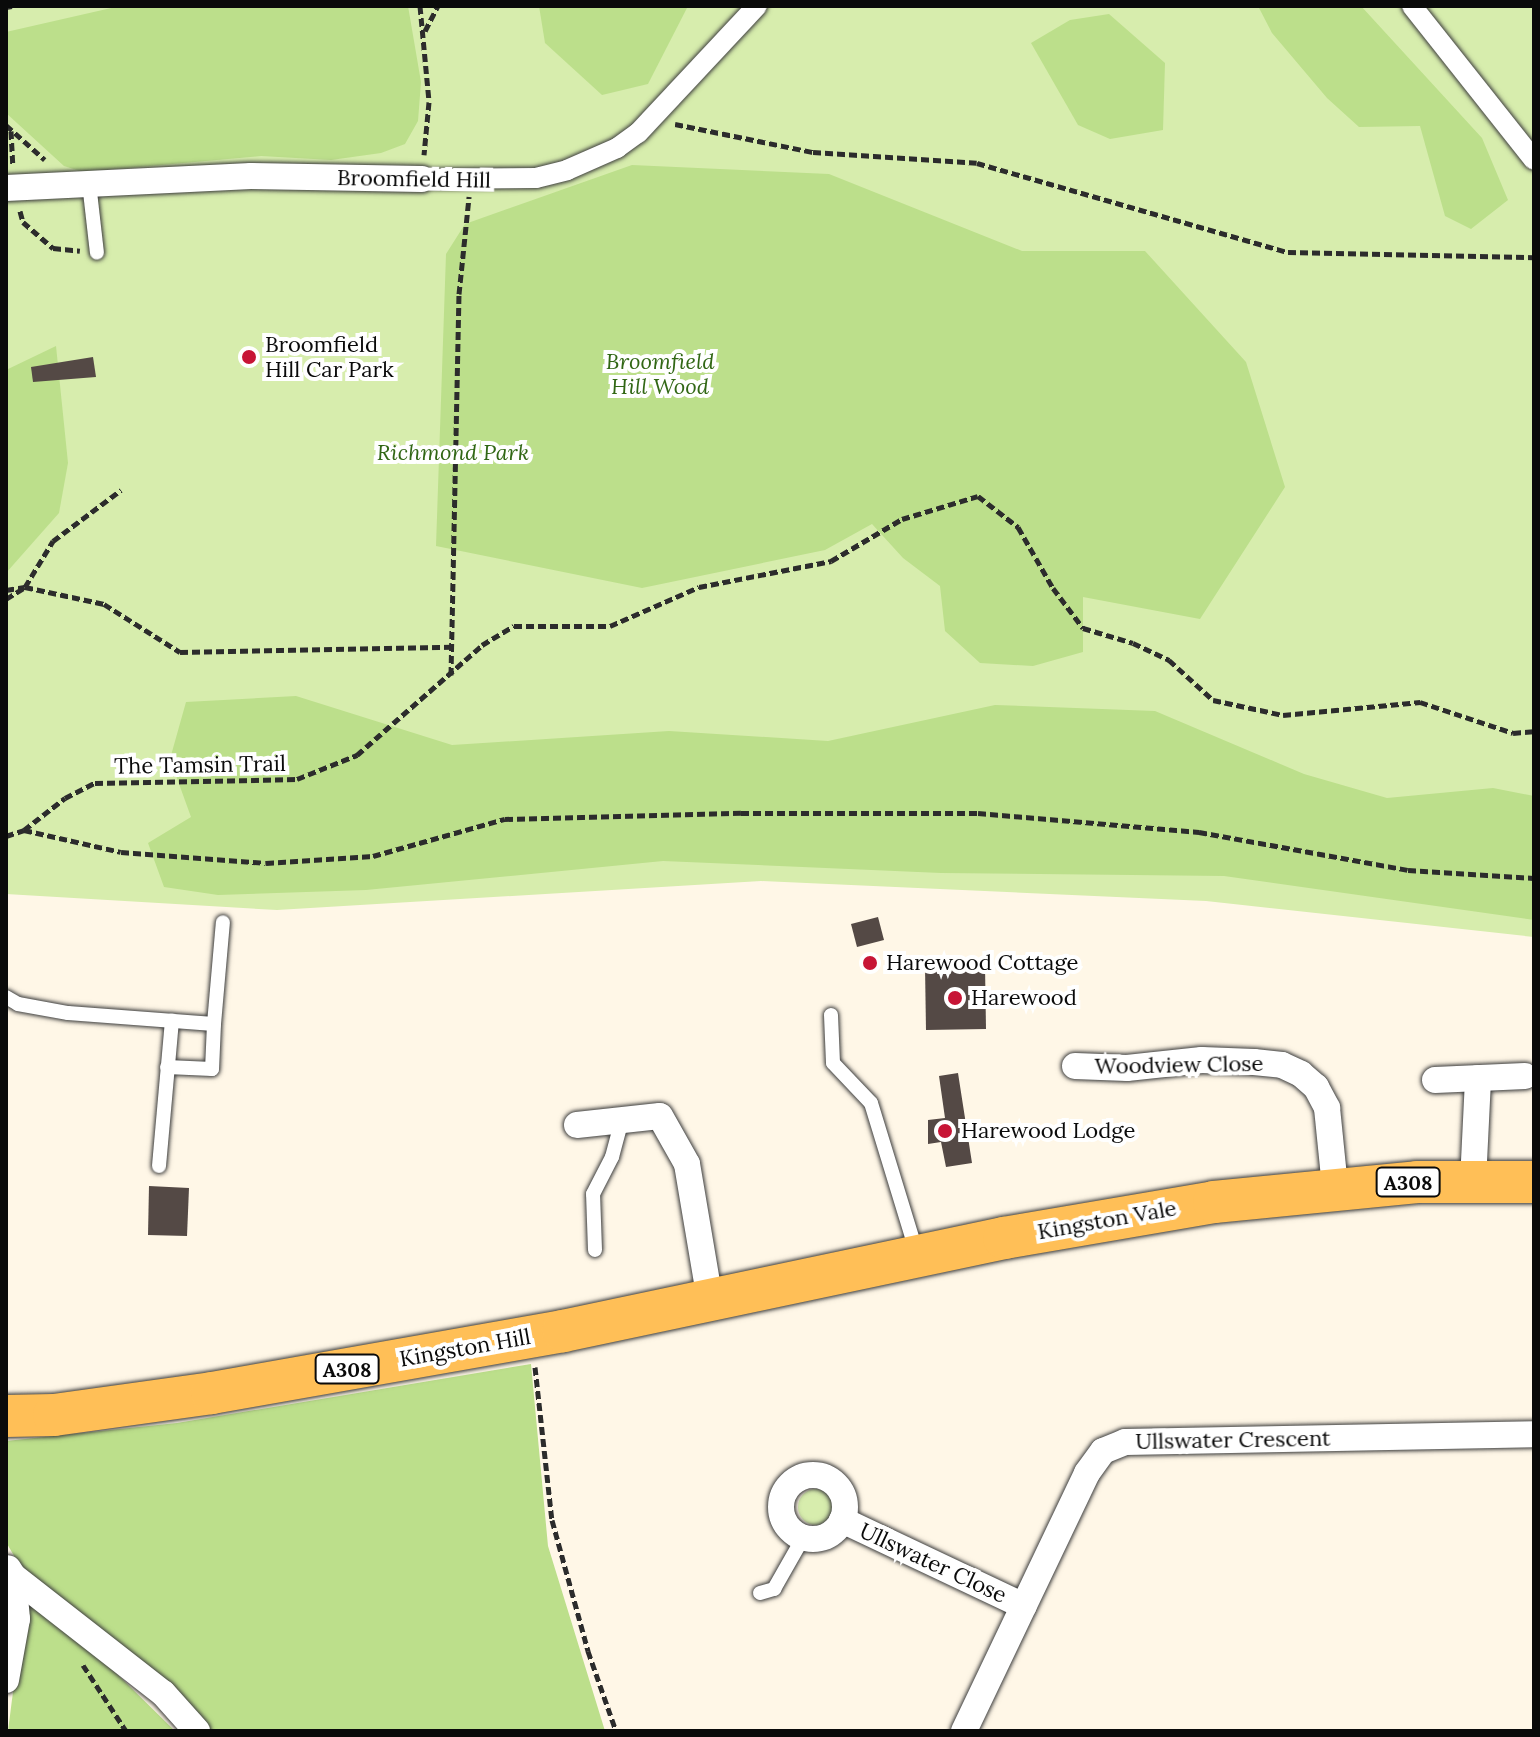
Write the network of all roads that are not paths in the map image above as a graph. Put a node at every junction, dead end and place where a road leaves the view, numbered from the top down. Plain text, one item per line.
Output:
1 (757, 6) edge
2 (1412, 6) edge
3 (1534, 160) edge
4 (422, 179) joint
5 (81, 183) junction
6 (6, 188) edge
7 (97, 253) dead end
8 (223, 922) dead end
9 (6, 997) edge
10 (831, 1015) dead end
11 (172, 1021) junction
12 (214, 1024) junction
13 (1075, 1066) dead end
14 (167, 1067) junction
15 (1525, 1076) dead end
16 (1478, 1078) junction
17 (1435, 1080) dead end
18 (622, 1120) junction
19 (577, 1125) dead end
20 (159, 1166) dead end
21 (1473, 1182) junction
22 (1534, 1182) edge
23 (1335, 1187) junction
24 (595, 1250) dead end
25 (919, 1257) junction
26 (698, 1303) junction
27 (6, 1416) edge
28 (1534, 1434) edge
29 (842, 1520) junction
30 (803, 1538) junction
31 (9, 1570) edge
32 (760, 1593) dead end
33 (1024, 1606) junction
34 (6, 1680) edge
35 (197, 1731) edge
36 (964, 1731) edge

1 - 4 street, Broomfield Hill
2 - 3 street
4 - 5 street, Broomfield Hill
5 - 6 street, Broomfield Hill
5 - 7 lane
8 - 12 lane
9 - 11 lane
10 - 25 lane
11 - 12 lane
11 - 14 lane
12 - 14 lane
13 - 23 street, Woodview Close
14 - 20 lane
15 - 16 street
16 - 17 street
16 - 21 street
18 - 19 street
18 - 24 lane
18 - 26 street
21 - 22 main road, Kingston Vale / A308
21 - 23 main road, Kingston Vale / A308
23 - 25 main road, Kingston Vale / A308
25 - 26 main road, Kingston Vale / A308
26 - 27 main road, Kingston Hill / A308
28 - 33 street, Ullswater Crescent
29 - 30 street, Ullswater Close
29 - 30 street, Ullswater Close
29 - 33 street, Ullswater Close
30 - 32 lane
31 - 34 street
31 - 35 street
33 - 36 street, Ullswater Crescent

